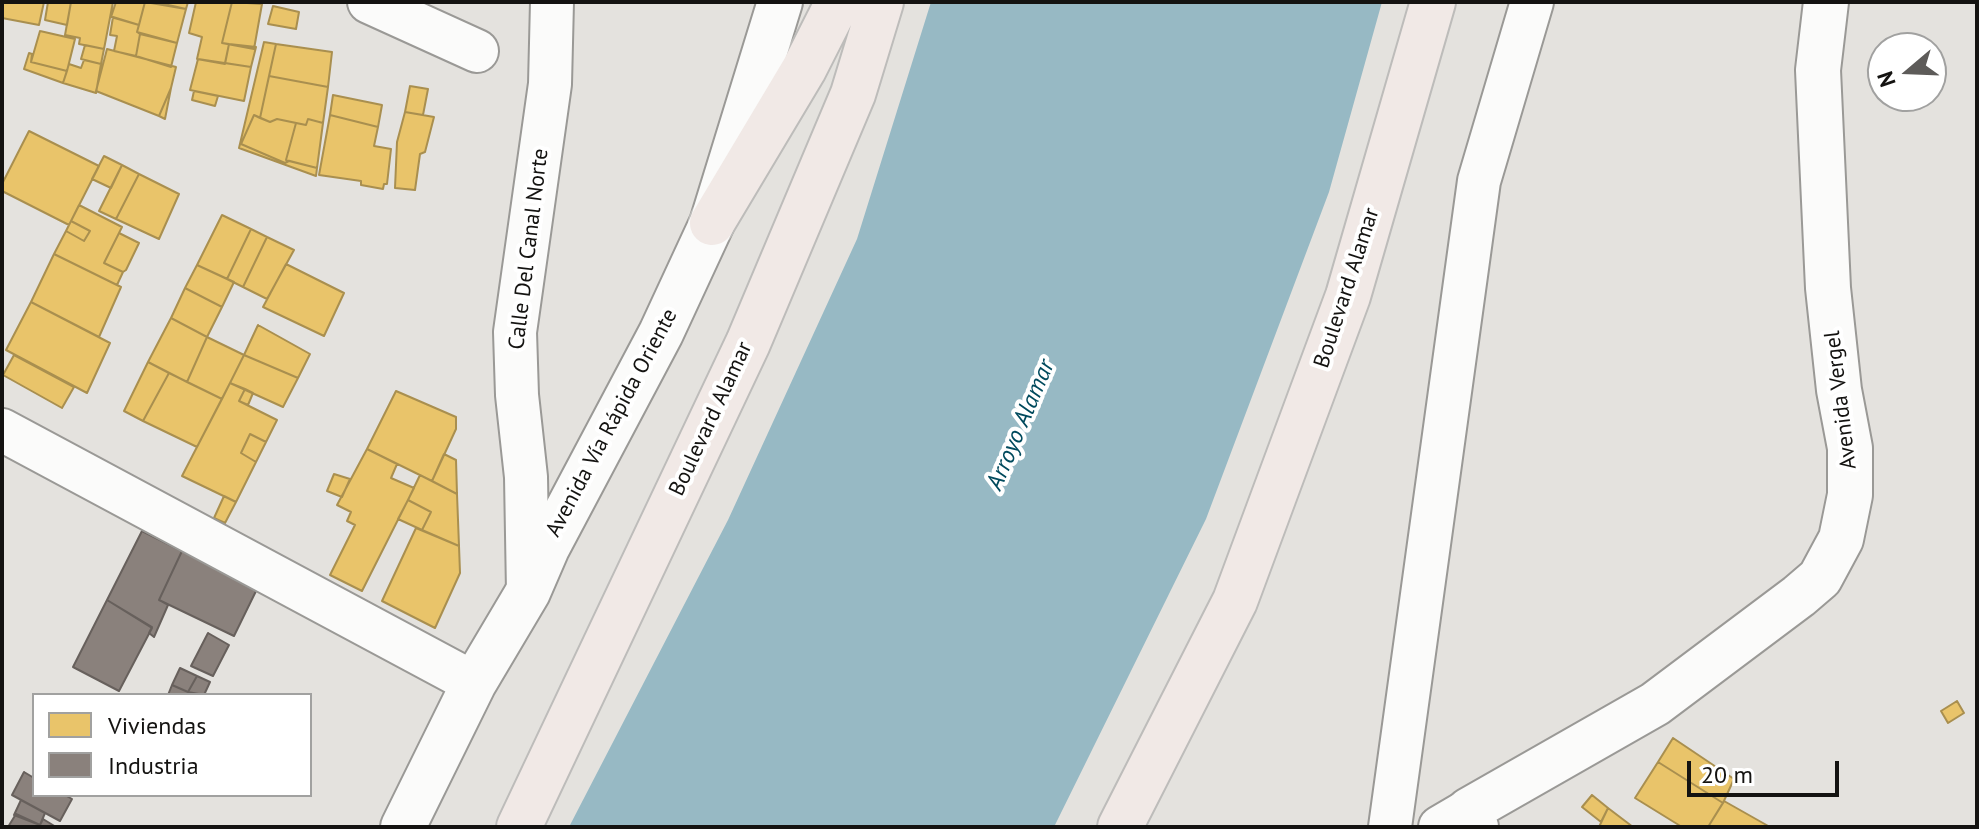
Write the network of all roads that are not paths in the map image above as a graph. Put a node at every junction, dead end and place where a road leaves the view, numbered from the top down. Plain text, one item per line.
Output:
1 (369, 2) edge
2 (552, 2) edge
3 (780, 2) edge
4 (838, 2) edge
5 (881, 2) edge
6 (1433, 2) edge
7 (1532, 2) edge
8 (1826, 2) edge
9 (477, 51) dead end
10 (712, 223) junction
11 (2, 430) edge
12 (528, 592) junction
13 (474, 683) junction
14 (1462, 821) edge
15 (403, 827) edge
16 (519, 827) edge
17 (1120, 827) edge
18 (1390, 827) edge

1 - 9 street
2 - 12 street, Calle Del Canal Norte
3 - 10 street, Avenida Vía Rápida Oriente
4 - 10 highway
5 - 16 highway, Boulevard Alamar
6 - 17 highway, Boulevard Alamar
7 - 18 street
8 - 14 street, Avenida Vergel
10 - 12 street, Avenida Vía Rápida Oriente
11 - 13 street
12 - 13 street, Avenida Vía Rápida Oriente
13 - 15 street, Avenida Vía Rápida Oriente

